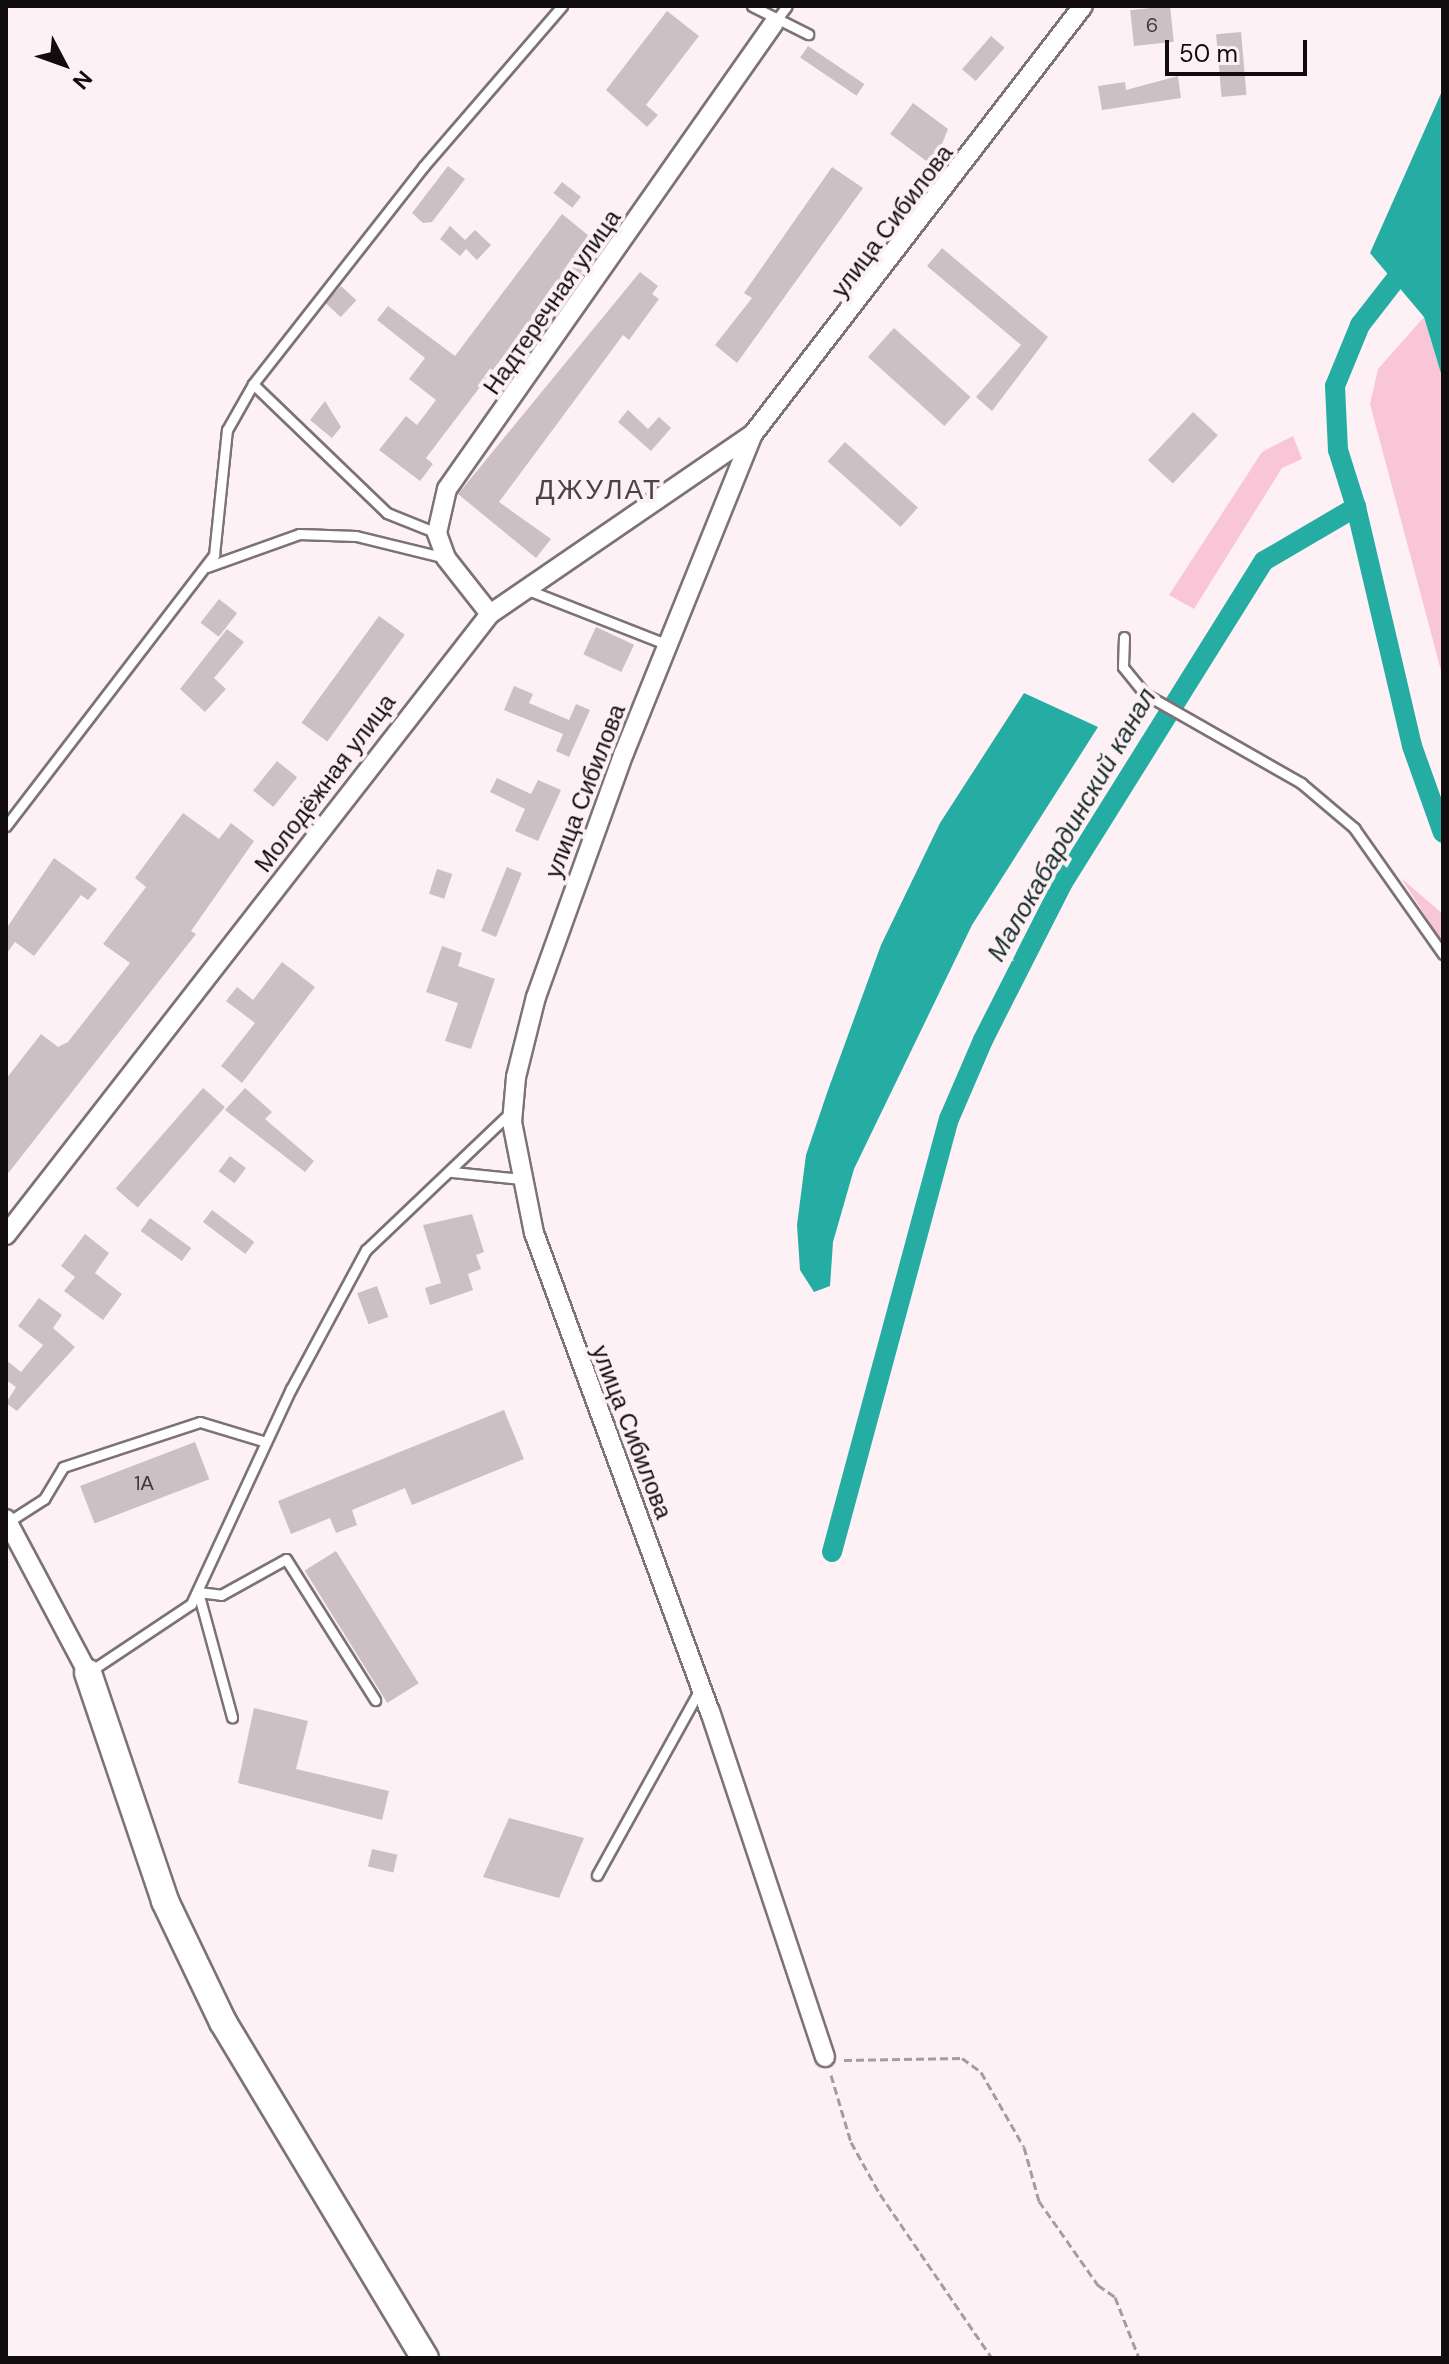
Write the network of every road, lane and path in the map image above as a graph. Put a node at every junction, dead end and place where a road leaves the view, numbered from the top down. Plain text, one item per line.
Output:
1 (562, 6) edge
2 (752, 6) edge
3 (787, 6) edge
4 (1083, 6) edge
5 (774, 23) junction
6 (808, 34) dead end
7 (253, 384) junction
8 (753, 434) junction
9 (437, 533) junction
10 (446, 558) junction
11 (207, 567) junction
12 (525, 589) junction
13 (490, 614) junction
14 (1124, 637) dead end
15 (668, 645) junction
16 (6, 826) edge
17 (1443, 954) edge
18 (514, 1108) junction
19 (452, 1172) junction
20 (522, 1179) junction
21 (6, 1235) edge
22 (266, 1442) junction
23 (7, 1520) edge
24 (198, 1592) junction
25 (88, 1673) junction
26 (701, 1687) junction
27 (375, 1700) dead end
28 (232, 1717) dead end
29 (597, 1875) dead end
30 (825, 2057) junction
31 (425, 2358) edge
32 (992, 2358) edge
33 (1139, 2358) edge

1 - 7 lane
2 - 5 lane
3 - 5 lane
4 - 8 street, улица Сибилова
5 - 6 lane
5 - 9 street, Надтеречная улица
7 - 9 lane
7 - 11 lane
8 - 12 street, Молодёжная улица
8 - 15 street, улица Сибилова
9 - 10 street
10 - 11 lane
10 - 13 street
11 - 16 lane
12 - 13 street, Молодёжная улица
12 - 15 lane
13 - 21 street, Молодёжная улица
14 - 17 lane
15 - 18 street, улица Сибилова
18 - 19 lane
18 - 20 street, улица Сибилова
19 - 20 lane
19 - 22 lane
20 - 26 street, улица Сибилова
22 - 23 lane
22 - 24 lane
23 - 25 street
24 - 25 lane
24 - 27 lane
24 - 28 lane
25 - 31 street
26 - 29 lane
26 - 30 street, улица Сибилова
30 - 32 path
30 - 33 path

